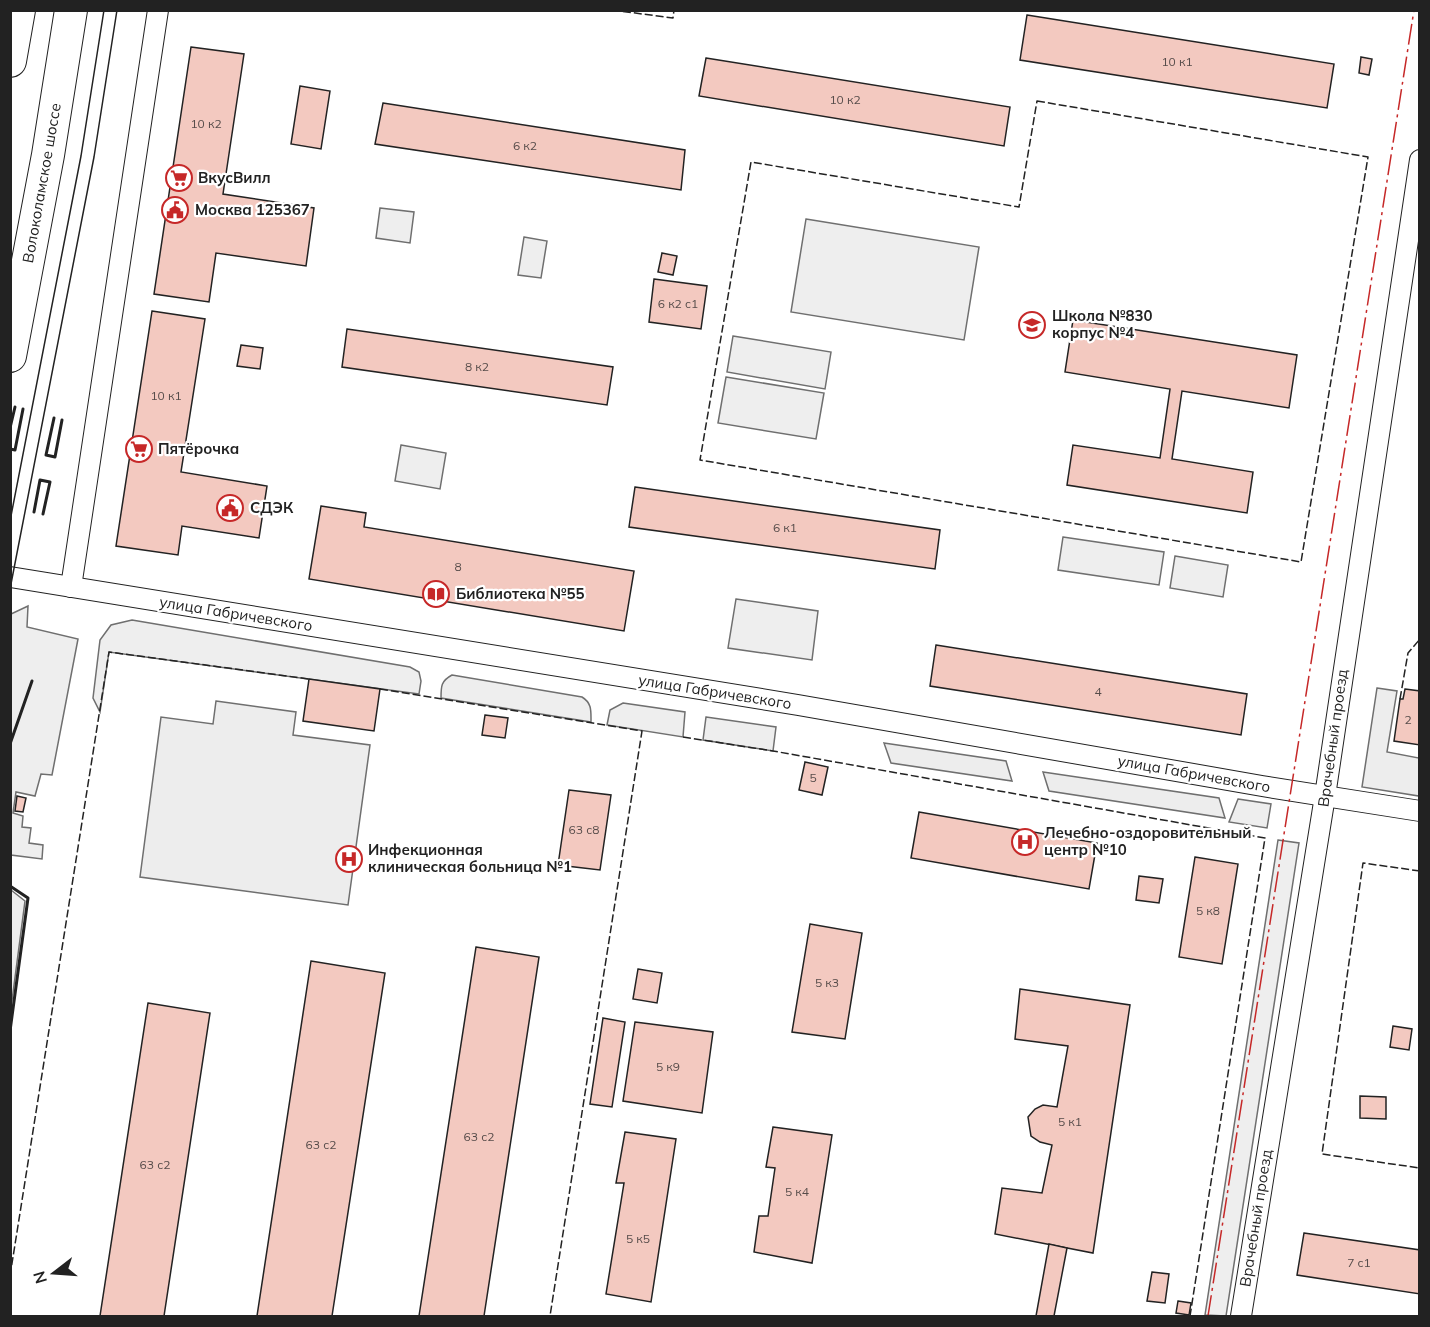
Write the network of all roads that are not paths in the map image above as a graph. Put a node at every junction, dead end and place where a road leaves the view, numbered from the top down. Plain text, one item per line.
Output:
1 (19, 10) edge
2 (71, 10) edge
3 (158, 10) edge
4 (10, 61) edge
5 (1419, 160) edge
6 (10, 356) edge
7 (10, 578) edge
8 (71, 587) junction
9 (1325, 796) junction
10 (1419, 811) edge
11 (1241, 1317) edge

1 - 4 main road
2 - 6 main road, Волоколамское шоссе
3 - 8 street
5 - 9 street, Врачебный проезд
7 - 8 street, улица Габричевского
8 - 9 street, улица Габричевского
9 - 10 street, улица Габричевского
9 - 11 street, Врачебный проезд

